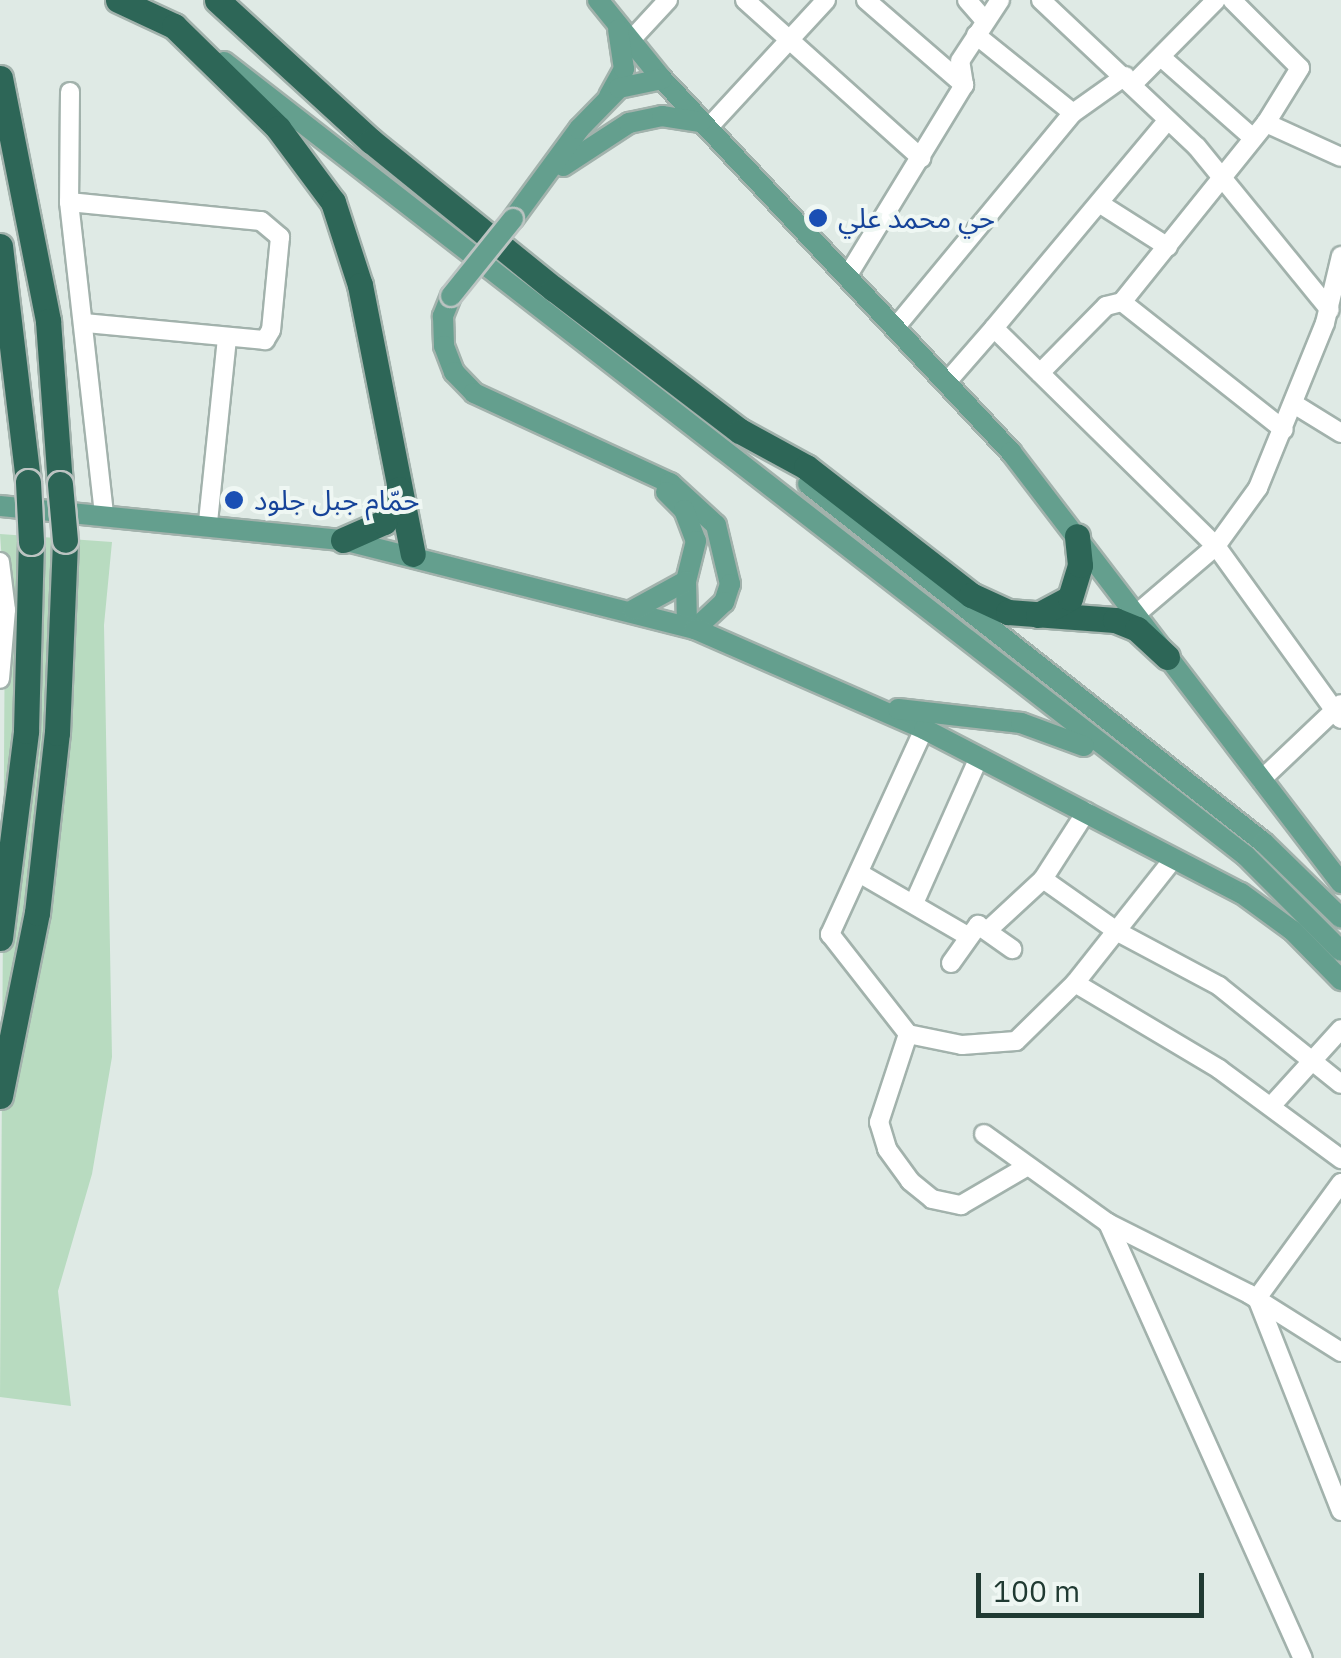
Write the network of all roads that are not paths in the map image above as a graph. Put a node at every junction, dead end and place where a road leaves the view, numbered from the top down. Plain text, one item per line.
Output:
1 (118, 0) edge
2 (217, 0) edge
3 (598, 0) edge
4 (668, 0) edge
5 (746, 0) edge
6 (826, 0) edge
7 (866, 0) edge
8 (967, 0) edge
9 (1000, 0) edge
10 (1041, 0) edge
11 (1216, 0) edge
12 (1232, 0) edge
13 (174, 26) junction
14 (981, 28) junction
15 (624, 34) junction
16 (791, 37) junction
17 (1160, 57) junction
18 (0, 78) edge
19 (1129, 80) junction
20 (663, 81) junction
21 (964, 85) junction
22 (70, 92) dead end
23 (604, 103) junction
24 (1073, 113) junction
25 (1168, 120) junction
26 (629, 123) junction
27 (1266, 123) junction
28 (705, 125) junction
29 (1253, 138) junction
30 (1341, 157) edge
31 (921, 158) junction
32 (1225, 178) junction
33 (536, 192) junction
34 (69, 202) junction
35 (1102, 205) junction
36 (0, 246) edge
37 (1168, 247) junction
38 (1341, 256) edge
39 (848, 276) junction
40 (1122, 302) junction
41 (1335, 304) edge
42 (85, 323) junction
43 (994, 328) junction
44 (894, 329) junction
45 (227, 339) junction
46 (1040, 373) junction
47 (946, 383) junction
48 (1294, 404) junction
49 (1284, 430) junction
50 (740, 431) junction
51 (1341, 433) edge
52 (651, 476) junction
53 (399, 489) junction
54 (0, 506) edge
55 (104, 513) junction
56 (208, 522) junction
57 (1076, 536) junction
58 (343, 540) junction
59 (1216, 546) junction
60 (412, 554) junction
61 (0, 562) edge
62 (686, 581) junction
63 (633, 610) junction
64 (3, 611) edge
65 (1034, 616) junction
66 (1134, 616) junction
67 (691, 628) junction
68 (3, 645) edge
69 (1167, 657) junction
70 (0, 679) edge
71 (871, 704) junction
72 (1339, 711) edge
73 (924, 729) junction
74 (979, 757) junction
75 (1260, 780) junction
76 (1158, 791) junction
77 (1086, 812) junction
78 (1174, 858) junction
79 (859, 873) junction
80 (1043, 879) junction
81 (1341, 883) edge
82 (915, 901) junction
83 (1341, 918) edge
84 (988, 930) junction
85 (1118, 932) junction
86 (966, 935) junction
87 (0, 938) edge
88 (1012, 949) dead end
89 (1341, 951) edge
90 (951, 963) dead end
91 (1341, 980) edge
92 (1075, 983) junction
93 (1341, 1029) edge
94 (908, 1034) junction
95 (1313, 1060) junction
96 (1341, 1084) edge
97 (0, 1096) edge
98 (1273, 1104) junction
99 (984, 1134) dead end
100 (1341, 1159) edge
101 (1026, 1167) junction
102 (1341, 1183) edge
103 (1108, 1223) junction
104 (1256, 1298) junction
105 (1341, 1352) edge
106 (1341, 1511) edge
107 (1303, 1658) edge

1 - 13 highway
2 - 50 highway
3 - 15 main road
4 - 15 street
5 - 16 street
6 - 16 street
7 - 21 street
8 - 14 street
9 - 14 street
10 - 19 street
11 - 17 street
12 - 27 street
13 - 53 highway
13 - 76 main road
14 - 21 street
14 - 24 street
15 - 20 main road
15 - 23 main road
16 - 28 street
16 - 31 street
17 - 19 street
17 - 29 street
18 - 97 highway, bridge
19 - 24 street
19 - 25 street
20 - 23 main road
20 - 26 main road
20 - 28 main road
21 - 31 street
22 - 34 street
23 - 33 main road
24 - 44 street
25 - 32 street
25 - 35 street
26 - 28 main road
26 - 33 main road
27 - 29 street
27 - 30 street
28 - 39 main road
29 - 32 street
31 - 39 street
32 - 37 street
32 - 41 street
33 - 52 main road, bridge
34 - 42 street
34 - 45 street
35 - 37 street
35 - 43 street
36 - 87 highway, bridge
37 - 40 street
38 - 41 street
39 - 44 main road
40 - 46 street
40 - 49 street
41 - 48 street
42 - 45 street
42 - 55 street
43 - 46 street
43 - 47 street
44 - 47 main road
45 - 56 street
46 - 59 street
47 - 57 main road
48 - 49 street
48 - 51 street
49 - 59 street
50 - 65 highway
50 - 83 main road
52 - 62 main road
52 - 67 main road
53 - 58 highway
53 - 60 highway
54 - 55 main road
55 - 56 main road
56 - 58 main road
57 - 65 highway
57 - 66 main road
58 - 60 main road
59 - 66 street
59 - 72 street
60 - 63 main road
61 - 64 street
62 - 63 main road
62 - 67 main road
63 - 67 main road
64 - 68 street
65 - 69 highway
66 - 69 main road
67 - 71 main road
68 - 70 street
69 - 75 main road
71 - 73 main road
71 - 76 main road
72 - 75 street
73 - 74 main road
73 - 79 street
74 - 77 main road
74 - 82 street
75 - 81 main road
76 - 89 main road
77 - 78 main road
77 - 80 street
78 - 85 street
78 - 91 main road
79 - 82 street
79 - 94 street
80 - 84 street
80 - 85 street
82 - 86 street
84 - 86 street
84 - 88 street
85 - 92 street
85 - 95 street
86 - 90 street
92 - 94 street
92 - 98 street
93 - 95 street
94 - 101 street
95 - 96 street
95 - 98 street
98 - 100 street
99 - 101 street
101 - 103 street
102 - 104 street
103 - 104 street
103 - 107 street
104 - 105 street
104 - 106 street

